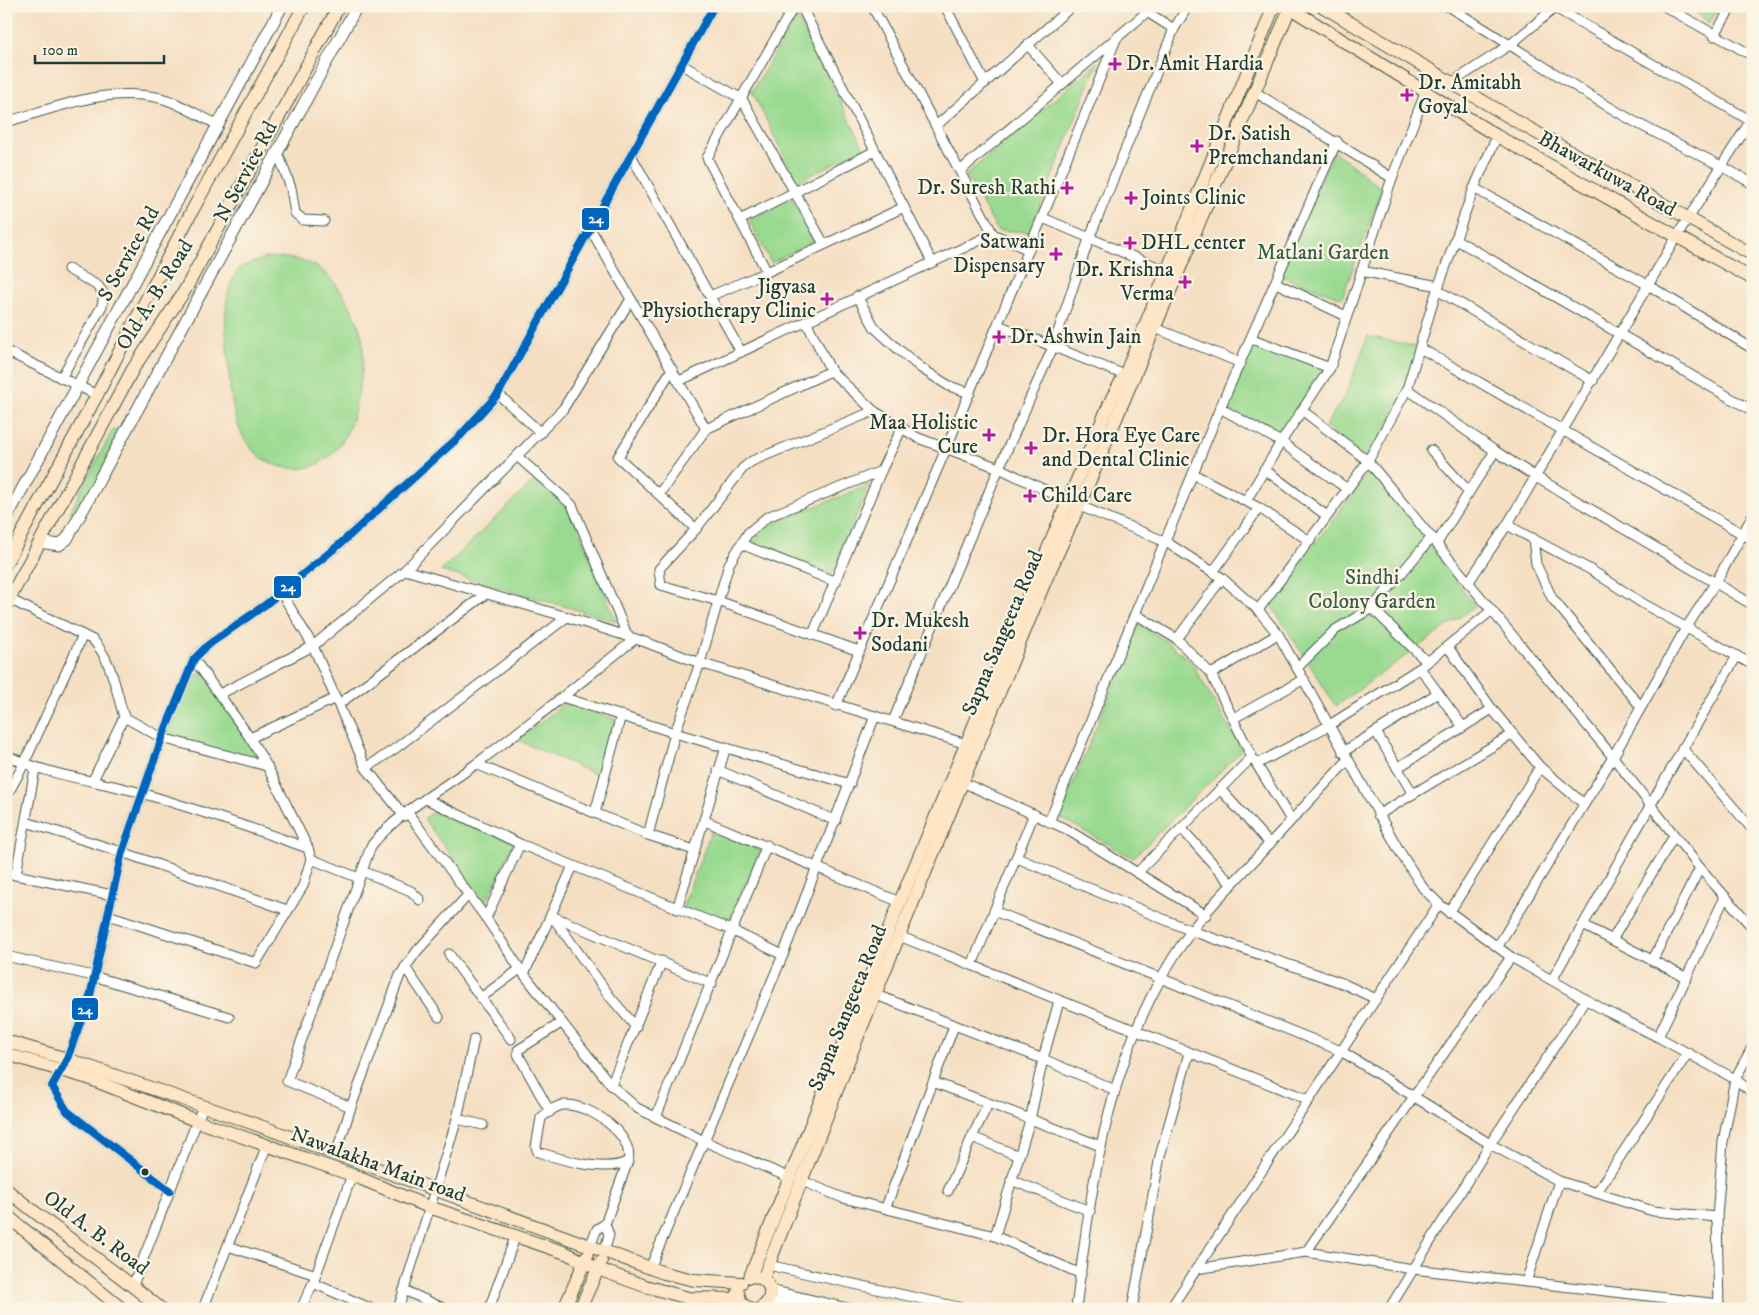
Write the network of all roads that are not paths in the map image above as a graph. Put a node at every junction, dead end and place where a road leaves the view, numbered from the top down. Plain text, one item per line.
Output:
1 (282, 6) edge
2 (304, 6) edge
3 (339, 6) edge
4 (357, 6) edge
5 (714, 6) edge
6 (794, 6) edge
7 (801, 6) edge
8 (872, 6) edge
9 (946, 6) edge
10 (1188, 6) edge
11 (1274, 6) edge
12 (1322, 6) edge
13 (1447, 6) edge
14 (1664, 6) edge
15 (1732, 6) edge
16 (1290, 7) edge
17 (1555, 7) edge
18 (1066, 8) edge
19 (1174, 29) junction
20 (1714, 36) junction
21 (1117, 37) junction
22 (1511, 44) junction
23 (1028, 45) junction
24 (1751, 51) edge
25 (682, 65) junction
26 (1453, 82) junction
27 (985, 83) junction
28 (1062, 84) junction
29 (1426, 91) junction
30 (1255, 92) junction
31 (742, 98) junction
32 (1752, 120) edge
33 (6, 122) edge
34 (219, 126) junction
35 (936, 126) junction
36 (1497, 136) junction
37 (1337, 141) junction
38 (875, 151) junction
39 (278, 153) junction
40 (632, 157) junction
41 (1723, 166) junction
42 (960, 171) junction
43 (1392, 178) junction
44 (1753, 184) edge
45 (1474, 188) junction
46 (794, 192) junction
47 (904, 207) junction
48 (1043, 218) junction
49 (1688, 218) junction
50 (740, 220) junction
51 (324, 221) dead end
52 (591, 230) junction
53 (993, 234) junction
54 (1677, 236) junction
55 (1089, 239) junction
56 (1456, 239) junction
57 (824, 244) junction
58 (1029, 250) junction
59 (1753, 255) edge
60 (932, 262) junction
61 (68, 269) dead end
62 (1361, 271) junction
63 (767, 272) junction
64 (1172, 274) junction
65 (1753, 280) edge
66 (1276, 283) junction
67 (1648, 285) junction
68 (1438, 288) junction
69 (710, 296) junction
70 (857, 296) junction
71 (632, 299) junction
72 (1346, 316) junction
73 (806, 321) junction
74 (998, 325) junction
75 (1155, 328) junction
76 (1619, 334) junction
77 (1252, 339) junction
78 (1053, 347) junction
79 (1420, 348) junction
80 (1753, 349) edge
81 (6, 351) edge
82 (741, 352) junction
83 (1241, 363) junction
84 (1330, 368) junction
85 (672, 370) junction
86 (831, 371) junction
87 (1125, 375) junction
88 (61, 378) junction
89 (679, 381) junction
90 (1593, 381) junction
91 (78, 386) junction
92 (1407, 389) junction
93 (970, 393) junction
94 (498, 394) junction
95 (97, 395) junction
96 (1220, 408) junction
97 (1753, 410) edge
98 (874, 411) junction
99 (1303, 411) junction
100 (902, 428) junction
101 (706, 429) junction
102 (1563, 429) junction
103 (541, 433) junction
104 (1281, 442) junction
105 (946, 449) junction
106 (1431, 450) dead end
107 (1495, 451) junction
108 (518, 457) junction
109 (1368, 461) junction
110 (999, 468) junction
111 (1264, 469) junction
112 (881, 471) junction
113 (1193, 474) junction
114 (1536, 477) junction
115 (1346, 488) junction
116 (1470, 492) junction
117 (659, 494) junction
118 (1246, 501) junction
119 (1074, 504) junction
120 (1259, 508) junction
121 (1753, 515) edge
122 (1327, 516) junction
123 (6, 519) edge
124 (1508, 525) junction
125 (696, 529) junction
126 (1743, 534) junction
127 (1533, 538) junction
128 (1434, 540) junction
129 (1753, 540) edge
130 (1310, 541) junction
131 (40, 542) junction
132 (1166, 542) junction
133 (741, 544) junction
134 (6, 563) edge
135 (405, 570) junction
136 (1213, 572) junction
137 (1222, 578) junction
138 (836, 582) junction
139 (1716, 582) junction
140 (1468, 583) junction
141 (282, 592) junction
142 (486, 594) junction
143 (718, 601) junction
144 (8, 602) edge
145 (1753, 605) edge
146 (1372, 608) junction
147 (1258, 610) junction
148 (1492, 611) junction
149 (1135, 614) junction
150 (567, 617) junction
151 (1686, 628) junction
152 (813, 634) junction
153 (1278, 634) junction
154 (84, 635) junction
155 (632, 638) junction
156 (1177, 639) junction
157 (313, 646) junction
158 (1448, 647) junction
159 (859, 651) junction
160 (1737, 656) junction
161 (194, 659) junction
162 (700, 663) junction
163 (1424, 665) junction
164 (1753, 665) edge
165 (1297, 668) junction
166 (1211, 674) junction
167 (1304, 679) junction
168 (1438, 693) junction
169 (220, 694) junction
170 (562, 697) junction
171 (338, 701) junction
172 (836, 706) junction
173 (1641, 707) junction
174 (1492, 709) junction
175 (620, 715) junction
176 (875, 716) junction
177 (124, 717) junction
178 (1234, 718) junction
179 (893, 721) junction
180 (1328, 726) junction
181 (1463, 727) junction
182 (1376, 732) junction
183 (675, 733) junction
184 (1513, 734) junction
185 (162, 738) junction
186 (250, 738) junction
187 (972, 746) junction
188 (726, 747) junction
189 (1682, 748) junction
190 (6, 755) edge
191 (1346, 756) junction
192 (1613, 757) junction
193 (1254, 760) junction
194 (24, 764) junction
195 (476, 764) junction
196 (267, 766) junction
197 (1540, 766) junction
198 (366, 768) junction
199 (1397, 768) junction
200 (35, 769) junction
201 (718, 770) junction
202 (93, 780) junction
203 (962, 782) junction
204 (850, 784) junction
205 (1220, 789) junction
206 (142, 793) junction
207 (1413, 794) junction
208 (6, 796) edge
209 (426, 799) junction
210 (1584, 804) junction
211 (1652, 806) junction
212 (595, 813) junction
213 (406, 814) junction
214 (1034, 814) junction
215 (1378, 815) junction
216 (1291, 820) junction
217 (704, 821) junction
218 (836, 821) junction
219 (26, 822) junction
220 (1049, 822) junction
221 (1182, 829) junction
222 (1753, 830) edge
223 (648, 835) junction
224 (1674, 836) junction
225 (520, 844) junction
226 (1270, 844) junction
227 (767, 846) junction
228 (308, 848) junction
229 (694, 850) junction
230 (122, 852) junction
231 (1017, 858) junction
232 (311, 859) junction
233 (573, 866) junction
234 (817, 866) junction
235 (1700, 868) junction
236 (6, 873) edge
237 (1137, 873) junction
238 (16, 874) junction
239 (360, 875) junction
240 (1232, 885) junction
241 (469, 894) junction
242 (112, 895) junction
243 (1725, 898) junction
244 (420, 900) dead end
245 (900, 902) junction
246 (1439, 904) junction
247 (677, 909) junction
248 (286, 910) junction
249 (994, 911) junction
250 (1449, 913) junction
251 (108, 914) junction
252 (1206, 914) junction
253 (552, 916) junction
254 (486, 918) junction
255 (1583, 925) junction
256 (1753, 928) edge
257 (731, 930) junction
258 (1192, 931) junction
259 (899, 936) junction
260 (1612, 940) junction
261 (1498, 946) junction
262 (448, 954) dead end
263 (783, 955) junction
264 (6, 956) edge
265 (1511, 957) junction
266 (1652, 960) junction
267 (662, 961) junction
268 (972, 965) junction
269 (406, 967) junction
270 (522, 971) junction
271 (93, 976) junction
272 (1687, 978) junction
273 (1162, 979) junction
274 (1552, 980) junction
275 (712, 984) junction
276 (876, 995) junction
277 (482, 996) junction
278 (1376, 999) junction
279 (1586, 999) junction
280 (1059, 1001) junction
281 (229, 1017) dead end
282 (439, 1017) dead end
283 (561, 1022) junction
284 (954, 1026) junction
285 (636, 1027) junction
286 (1135, 1032) junction
287 (1658, 1037) junction
288 (474, 1039) dead end
289 (511, 1039) dead end
290 (6, 1041) edge
291 (1753, 1046) edge
292 (1341, 1051) junction
293 (1189, 1053) junction
294 (1688, 1053) junction
295 (6, 1054) edge
296 (67, 1059) junction
297 (1043, 1059) junction
298 (62, 1071) junction
299 (1735, 1079) junction
300 (933, 1082) junction
301 (611, 1084) junction
302 (1115, 1090) junction
303 (1753, 1093) edge
304 (1414, 1096) junction
305 (1309, 1100) junction
306 (988, 1104) junction
307 (203, 1106) junction
308 (351, 1108) junction
309 (550, 1112) junction
310 (656, 1116) junction
311 (457, 1120) junction
312 (1030, 1120) junction
313 (197, 1121) junction
314 (483, 1124) dead end
315 (972, 1137) junction
316 (704, 1141) junction
317 (1490, 1144) junction
318 (267, 1145) junction
319 (1101, 1146) junction
320 (336, 1154) junction
321 (1019, 1156) junction
322 (628, 1161) junction
323 (352, 1175) junction
324 (794, 1179) junction
325 (1011, 1180) junction
326 (1558, 1181) junction
327 (6, 1189) edge
328 (435, 1189) junction
329 (170, 1191) junction
330 (948, 1191) dead end
331 (1597, 1192) junction
332 (429, 1207) junction
333 (886, 1208) junction
334 (1090, 1210) junction
335 (6, 1215) edge
336 (1717, 1217) junction
337 (605, 1224) junction
338 (516, 1235) junction
339 (995, 1236) junction
340 (228, 1246) junction
341 (590, 1246) junction
342 (604, 1252) junction
343 (1306, 1252) junction
344 (584, 1263) junction
345 (768, 1265) junction
346 (650, 1268) junction
347 (598, 1269) junction
348 (1413, 1269) junction
349 (1196, 1270) junction
350 (1081, 1274) junction
351 (314, 1279) junction
352 (763, 1279) junction
353 (745, 1280) junction
354 (1526, 1282) junction
355 (133, 1285) junction
356 (404, 1290) junction
357 (766, 1301) edge
358 (744, 1306) edge
359 (1719, 1306) edge
360 (122, 1309) edge
361 (161, 1309) edge
362 (203, 1309) edge
363 (301, 1309) edge
364 (372, 1309) edge
365 (398, 1309) edge
366 (446, 1309) edge
367 (489, 1309) edge
368 (564, 1309) edge
369 (580, 1309) edge
370 (803, 1309) edge
371 (847, 1309) edge
372 (967, 1309) edge
373 (1076, 1309) edge
374 (1132, 1309) edge
375 (1170, 1309) edge
376 (1389, 1309) edge

1 - 34 street, S Service Rd
2 - 95 main road, Old A. B. Road
3 - 131 main road, Old A. B. Road
4 - 39 street, N Service Rd
5 - 25 street
6 - 31 street
7 - 38 street
8 - 35 street
9 - 27 street
10 - 19 street
11 - 64 main road, Sapna Sangeeta Road
12 - 26 main road, Bhawarkuwa Road
13 - 22 street
14 - 20 street
15 - 20 street
16 - 29 main road, Bhawarkuwa Road
16 - 30 main road, Sapna Sangeeta Road
17 - 22 street
17 - 32 street
18 - 23 street
19 - 21 street
19 - 55 street
20 - 24 street
21 - 28 street
21 - 48 street
22 - 26 street
22 - 41 street
23 - 27 street
23 - 28 street
25 - 31 street
25 - 40 street
26 - 49 main road, Bhawarkuwa Road
27 - 35 street
28 - 42 street
29 - 36 main road, Bhawarkuwa Road
29 - 43 street
30 - 37 street
30 - 64 main road, Sapna Sangeeta Road
31 - 46 street
31 - 50 street
32 - 41 street
33 - 34 street
34 - 91 street, S Service Rd
35 - 42 street
36 - 45 street
36 - 54 main road, Bhawarkuwa Road
37 - 43 street
37 - 66 street
38 - 46 street
38 - 47 street
39 - 51 street
39 - 131 street, N Service Rd
40 - 52 street
40 - 69 street
41 - 44 street
41 - 49 street
42 - 53 street
43 - 62 street
45 - 56 street
45 - 67 street
46 - 50 street
46 - 57 street
47 - 57 street
47 - 60 street
48 - 55 street
48 - 58 street
49 - 54 street
49 - 59 main road, Bhawarkuwa Road
50 - 63 street
52 - 71 street
52 - 94 street
53 - 58 street
53 - 60 street
54 - 65 main road, Bhawarkuwa Road
54 - 67 street
55 - 64 street
55 - 78 street
56 - 68 street
56 - 76 street
57 - 63 street
58 - 74 street
60 - 70 street
61 - 88 street
62 - 68 street
62 - 72 street
63 - 69 street
64 - 75 main road, Sapna Sangeeta Road
64 - 87 main road, Sapna Sangeeta Road
66 - 72 street
66 - 77 street
67 - 76 street
67 - 80 street
68 - 79 street
68 - 90 street
69 - 82 street
70 - 73 street
70 - 93 street
71 - 85 street
71 - 103 street
72 - 84 street
73 - 82 street
73 - 86 street
74 - 78 street
74 - 93 street
75 - 83 street
75 - 119 main road, Sapna Sangeeta Road
76 - 90 street
76 - 97 street
77 - 83 street
77 - 84 street
78 - 87 street
78 - 110 street
79 - 92 street
79 - 102 street
81 - 88 street
82 - 89 street
83 - 96 street
84 - 99 street
85 - 89 street
85 - 117 street
86 - 98 street
86 - 101 street
87 - 119 main road, Sapna Sangeeta Road
88 - 91 street
89 - 101 street
90 - 102 street
91 - 95 street
91 - 123 street, S Service Rd
92 - 107 street
92 - 109 street
93 - 105 street
94 - 103 street
94 - 141 street
95 - 134 main road, Old A. B. Road
96 - 104 street
96 - 113 street
98 - 100 street
98 - 125 street
99 - 104 street
99 - 109 street
100 - 105 street
100 - 112 street
101 - 117 street
102 - 114 street
102 - 126 street
103 - 108 street
104 - 111 street
104 - 115 street
105 - 110 street
105 - 159 street
106 - 116 street
107 - 114 street
107 - 116 street
108 - 135 street
108 - 155 street
109 - 115 street
109 - 128 street
110 - 119 street
110 - 179 street
111 - 118 street
111 - 122 street
112 - 133 street
112 - 138 street
113 - 118 street
113 - 132 street
114 - 124 street
114 - 139 street
115 - 122 street
116 - 128 street
117 - 125 street
118 - 120 street
119 - 132 street
119 - 187 main road, Sapna Sangeeta Road
120 - 130 street
120 - 136 street
121 - 126 street
122 - 130 street
124 - 127 street
124 - 140 street
125 - 143 street
126 - 129 street
126 - 139 street
127 - 151 street
127 - 173 street
128 - 140 street
128 - 146 street
130 - 147 street
131 - 144 main road, Old A. B. Road
132 - 136 street
132 - 149 street
133 - 138 street
133 - 143 street
135 - 142 street
135 - 157 street
136 - 137 street
137 - 147 street
137 - 156 street
138 - 152 street
139 - 145 street
139 - 151 street
140 - 148 street
141 - 157 street
141 - 161 street
142 - 150 street
142 - 171 street
143 - 152 street
143 - 162 street
144 - 154 street
146 - 163 street
146 - 165 street
147 - 153 street
148 - 158 street
148 - 192 street
149 - 156 street
149 - 220 street
150 - 155 street
150 - 198 street
151 - 160 street
151 - 173 street
152 - 159 street
153 - 165 street
153 - 166 street
154 - 177 street
154 - 194 street
155 - 162 street
155 - 170 street
156 - 166 street
157 - 169 street
157 - 171 street
158 - 163 street
158 - 174 street
159 - 172 street
160 - 164 street
160 - 189 street
161 - 169 street
161 - 185 street
162 - 172 street
162 - 183 street
163 - 168 street
163 - 180 street
165 - 167 street
166 - 178 street
167 - 178 street
167 - 180 street
168 - 181 street
168 - 182 street
169 - 186 street
170 - 175 street
170 - 195 street
171 - 186 street
171 - 198 street
172 - 176 street
173 - 192 street
174 - 181 street
174 - 184 street
175 - 183 street
175 - 212 street
176 - 179 street
176 - 204 street
177 - 185 street
177 - 202 street
178 - 193 street
179 - 187 street
180 - 191 street
180 - 193 street
181 - 199 street
182 - 191 street
182 - 199 street
183 - 188 street
183 - 223 street
184 - 197 street
184 - 207 street
185 - 196 street
185 - 206 street
186 - 196 street
187 - 203 main road, Sapna Sangeeta Road
187 - 245 main road, Sapna Sangeeta Road
188 - 201 street
188 - 204 street
189 - 211 street
189 - 222 street
190 - 194 street
191 - 215 street
191 - 216 street
192 - 210 street
192 - 211 street
193 - 205 street
193 - 216 street
194 - 200 street
194 - 208 street
195 - 209 street
195 - 212 street
196 - 228 street
197 - 210 street
197 - 250 street
198 - 213 street
199 - 207 street
200 - 202 street
200 - 219 street
201 - 217 street
201 - 218 street
202 - 206 street
203 - 214 street
203 - 259 main road, Sapna Sangeeta Road
204 - 218 street
205 - 221 street
205 - 226 street
206 - 228 street
206 - 230 street
207 - 215 street
209 - 213 street
209 - 225 street
210 - 261 street
211 - 224 street
211 - 255 street
212 - 223 street
213 - 239 street
213 - 241 street
214 - 220 street
214 - 231 street
215 - 246 street
216 - 226 street
217 - 227 street
217 - 229 street
218 - 234 street
219 - 230 street
219 - 238 street
220 - 237 street
221 - 237 street
221 - 240 street
223 - 229 street
224 - 235 street
224 - 260 street
225 - 233 street
225 - 254 street
226 - 240 street
227 - 234 street
227 - 257 street
228 - 232 street
229 - 247 street
230 - 242 street
230 - 248 street
231 - 249 street
231 - 258 street
232 - 239 street
232 - 248 street
233 - 247 street
233 - 253 street
234 - 245 street
234 - 263 street
235 - 243 street
235 - 266 street
236 - 238 street
237 - 252 street
238 - 242 street
239 - 244 street
239 - 308 street
240 - 252 street
241 - 254 street
241 - 269 street
242 - 251 street
243 - 256 street
243 - 272 street
245 - 324 main road, Sapna Sangeeta Road
246 - 250 street
246 - 278 street
247 - 257 street
248 - 251 street
249 - 268 street
249 - 273 street
250 - 261 street
251 - 271 street
252 - 258 street
253 - 267 street
253 - 270 street
253 - 285 street
254 - 270 street
255 - 260 street
255 - 274 street
257 - 263 street
257 - 275 street
258 - 273 street
258 - 278 street
259 - 268 street
259 - 276 main road, Sapna Sangeeta Road
260 - 266 street
261 - 265 street
262 - 277 street
263 - 316 street
264 - 271 street
265 - 274 street
265 - 304 street
266 - 272 street
267 - 275 street
267 - 285 street
268 - 280 street
269 - 282 street
269 - 308 street
270 - 277 street
270 - 283 street
271 - 281 street
271 - 296 street
272 - 287 street
273 - 286 street
273 - 292 street
274 - 279 street
275 - 310 street
276 - 284 street
276 - 324 main road, Sapna Sangeeta Road
277 - 289 street
278 - 292 street
279 - 287 street
279 - 317 street
280 - 286 street
280 - 297 street
283 - 301 street
283 - 309 street
284 - 297 street
284 - 300 street
285 - 301 street
286 - 293 street
286 - 302 street
287 - 294 street
288 - 311 street
290 - 296 main road, Nawalakha Main road
291 - 299 street
292 - 304 street
292 - 305 street
293 - 305 street
293 - 374 street
294 - 299 street
294 - 331 street
295 - 298 main road, Nawalakha Main road
296 - 298 street
296 - 307 main road, Nawalakha Main road
297 - 302 street
297 - 312 street
298 - 313 main road, Nawalakha Main road
298 - 329 street
299 - 303 street
299 - 336 street
300 - 306 street
300 - 333 street
301 - 310 street
302 - 319 street
304 - 317 street
304 - 343 street
305 - 349 street
306 - 312 street
306 - 315 street
307 - 313 street
307 - 320 main road, Nawalakha Main road
308 - 320 street
309 - 322 street
309 - 322 street
310 - 316 street
311 - 314 street
311 - 328 street
312 - 319 street
312 - 321 street
313 - 318 main road, Nawalakha Main road
313 - 329 street
315 - 321 street
315 - 330 street
316 - 324 street
316 - 346 street
317 - 326 street
317 - 348 street
318 - 323 main road, Nawalakha Main road
318 - 340 street
319 - 334 street
320 - 328 main road, Nawalakha Main road
321 - 325 street
322 - 337 street
323 - 332 main road, Nawalakha Main road
323 - 351 street
324 - 333 street
324 - 345 main road, Sapna Sangeeta Road
324 - 353 main road, Sapna Sangeeta Road
325 - 334 street
325 - 339 street
326 - 331 street
326 - 354 street
327 - 355 main road, Old A. B. Road
328 - 332 street
328 - 341 main road, Nawalakha Main road
329 - 355 street
331 - 336 street
332 - 338 main road, Nawalakha Main road
332 - 356 street
333 - 339 street
334 - 350 street
335 - 360 main road, Old A. B. Road
336 - 359 street
337 - 341 street
337 - 342 street
338 - 344 main road, Nawalakha Main road
338 - 367 street
339 - 350 street
340 - 351 street
340 - 362 street
341 - 342 main road, Nawalakha Main road
341 - 344 main road
342 - 346 main road, Nawalakha Main road
342 - 347 main road
343 - 348 street
343 - 349 street
344 - 347 main road, Nawalakha Main road
344 - 368 main road
345 - 352 main road, Sapna Sangeeta Road
345 - 372 street
346 - 353 main road, Nawalakha Main road
347 - 358 main road, Nawalakha Main road
347 - 369 main road
348 - 354 street
348 - 376 street
349 - 375 street
350 - 373 street
351 - 363 street
351 - 364 street
352 - 353 main road, Nawalakha Main road
352 - 357 main road
353 - 358 main road, Sapna Sangeeta Road
354 - 359 street
355 - 361 main road, Old A. B. Road
356 - 365 street
356 - 366 street
357 - 370 street
357 - 371 street

